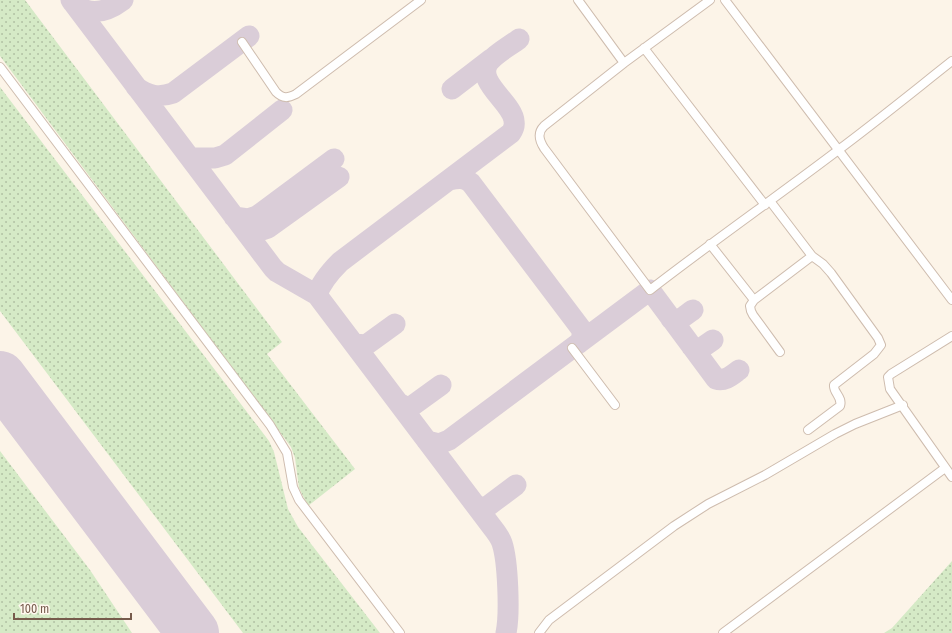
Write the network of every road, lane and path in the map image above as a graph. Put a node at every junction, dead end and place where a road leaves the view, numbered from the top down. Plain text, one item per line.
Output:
1 (421, 0) edge
2 (578, 0) edge
3 (710, 0) edge
4 (725, 0) edge
5 (242, 42) dead end
6 (644, 48) junction
7 (952, 61) edge
8 (624, 63) junction
9 (0, 67) edge
10 (839, 150) junction
11 (768, 203) junction
12 (710, 244) junction
13 (812, 256) junction
14 (754, 300) junction
15 (952, 300) edge
16 (952, 336) edge
17 (572, 348) dead end
18 (780, 352) dead end
19 (615, 405) dead end
20 (903, 406) junction
21 (808, 430) dead end
22 (946, 468) junction
23 (952, 477) edge
24 (400, 633) edge
25 (539, 633) edge
26 (723, 633) edge

1 - 5 lane
2 - 8 lane
3 - 6 lane
4 - 10 lane
6 - 8 lane
6 - 11 lane
7 - 10 lane
8 - 12 lane
9 - 24 lane
10 - 11 lane
10 - 15 lane
11 - 12 lane
11 - 13 lane
12 - 14 lane
13 - 14 lane
13 - 21 lane
14 - 18 lane
16 - 20 lane
17 - 19 lane
20 - 22 lane
20 - 25 lane
22 - 23 lane
22 - 26 lane

